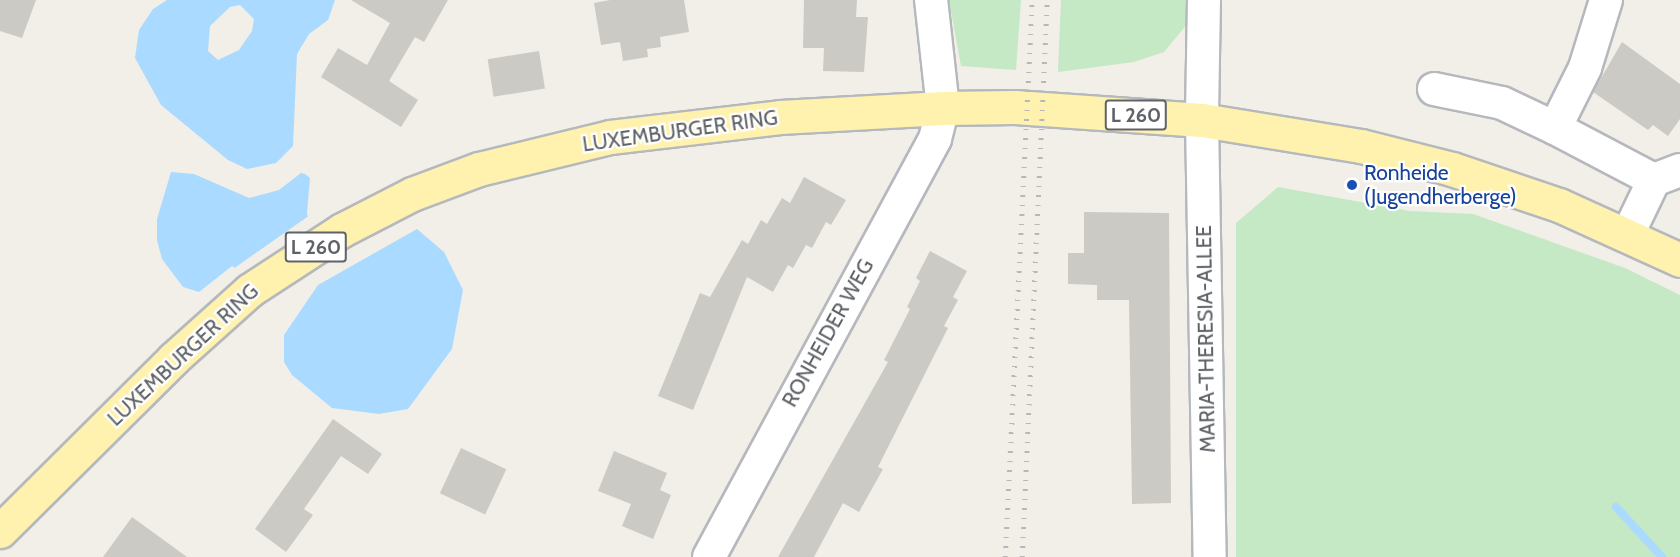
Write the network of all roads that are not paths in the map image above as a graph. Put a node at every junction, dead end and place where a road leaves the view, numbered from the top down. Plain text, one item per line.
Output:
1 (931, 0) edge
2 (1204, 0) edge
3 (1606, 0) edge
4 (1434, 89) dead end
5 (943, 108) junction
6 (1202, 120) junction
7 (1555, 128) junction
8 (1667, 175) edge
9 (1628, 234) junction
10 (1680, 260) edge
11 (0, 531) edge
12 (709, 557) edge
13 (1210, 557) edge

1 - 5 street
2 - 6 street, MARIA-THERESIA-ALLEE
3 - 7 street
4 - 7 street
5 - 6 main road, LUXEMBURGER RING / L 260
5 - 11 main road, LUXEMBURGER RING / L 260
5 - 12 street, RONHEIDER WEG
6 - 9 main road, L 260
6 - 13 street, MARIA-THERESIA-ALLEE
7 - 8 street
8 - 9 street
9 - 10 main road, L 260

